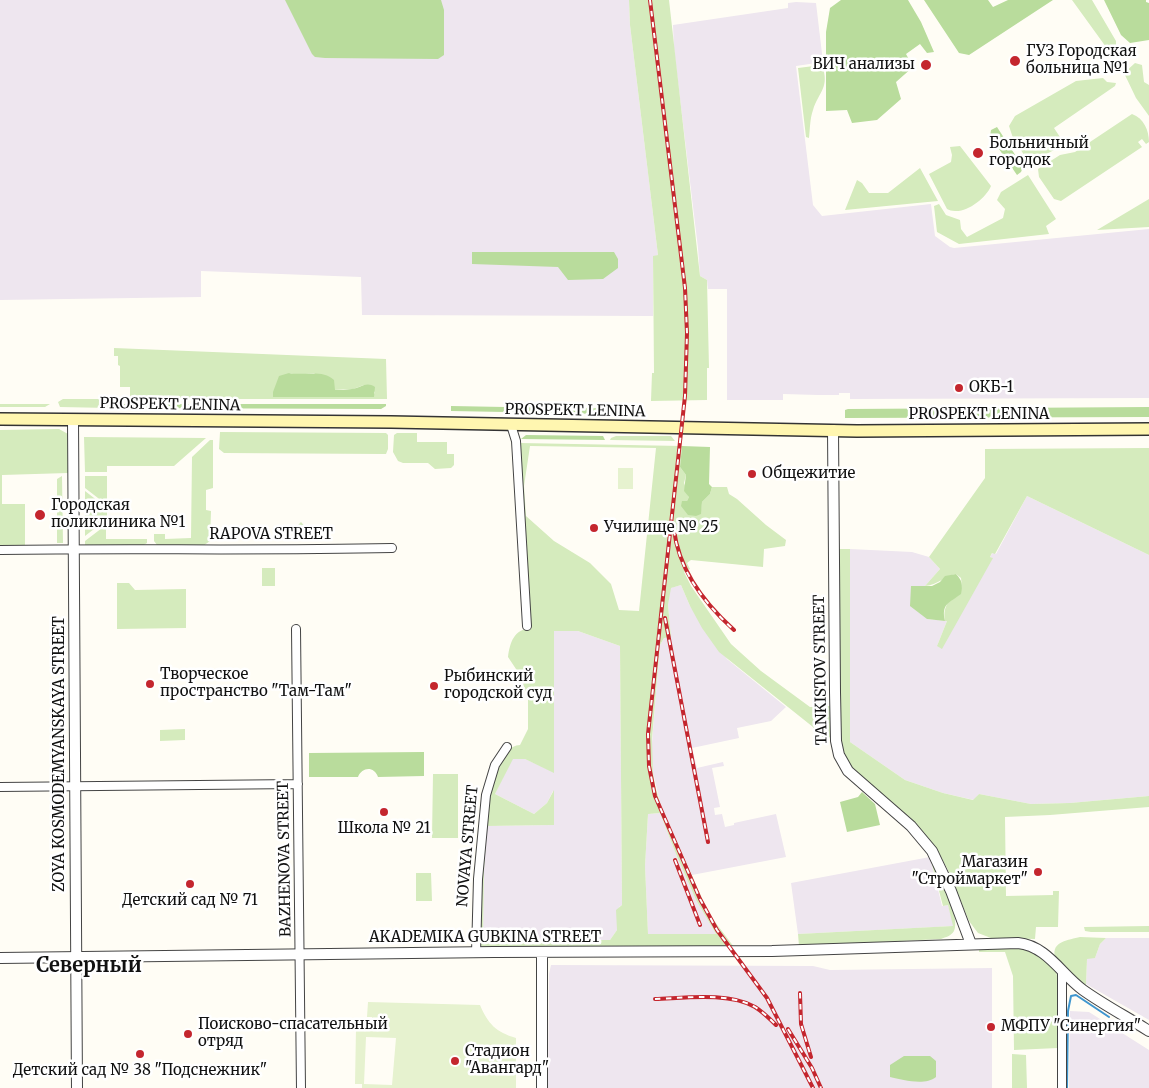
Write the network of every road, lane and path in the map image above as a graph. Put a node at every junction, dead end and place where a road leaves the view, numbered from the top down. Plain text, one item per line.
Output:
1 (0, 419) edge
2 (73, 420) junction
3 (511, 424) junction
4 (1149, 429) edge
5 (833, 430) junction
6 (392, 548) dead end
7 (74, 549) junction
8 (0, 550) edge
9 (527, 626) dead end
10 (296, 629) dead end
11 (507, 747) dead end
12 (298, 784) junction
13 (75, 786) junction
14 (0, 787) edge
15 (971, 944) junction
16 (476, 953) junction
17 (542, 953) junction
18 (299, 954) junction
19 (76, 957) junction
20 (0, 958) edge
21 (1062, 972) junction
22 (1149, 1031) edge
23 (77, 1088) edge
24 (301, 1088) edge
25 (542, 1088) edge
26 (1062, 1088) edge

1 - 2 main road, PROSPEKT LENINA
2 - 3 main road, PROSPEKT LENINA
2 - 7 street, ZOYA KOSMODEMYANSKAYA STREET
3 - 5 main road, PROSPEKT LENINA
3 - 9 street
4 - 5 main road, PROSPEKT LENINA
5 - 15 street, TANKISTOV STREET
6 - 7 street, RAPOVA STREET
7 - 8 street, RAPOVA STREET
7 - 13 street, ZOYA KOSMODEMYANSKAYA STREET
10 - 12 street, BAZHENOVA STREET
11 - 16 street, NOVAYA STREET
12 - 13 street
12 - 18 street, BAZHENOVA STREET
13 - 14 street
13 - 19 street, ZOYA KOSMODEMYANSKAYA STREET
15 - 17 street, AKADEMIKA GUBKINA STREET
15 - 21 street
16 - 17 street, AKADEMIKA GUBKINA STREET
16 - 18 street, AKADEMIKA GUBKINA STREET
17 - 25 street
18 - 19 street, AKADEMIKA GUBKINA STREET
18 - 24 street, BAZHENOVA STREET
19 - 20 street, AKADEMIKA GUBKINA STREET
19 - 23 street, ZOYA KOSMODEMYANSKAYA STREET
21 - 22 street
21 - 26 street

